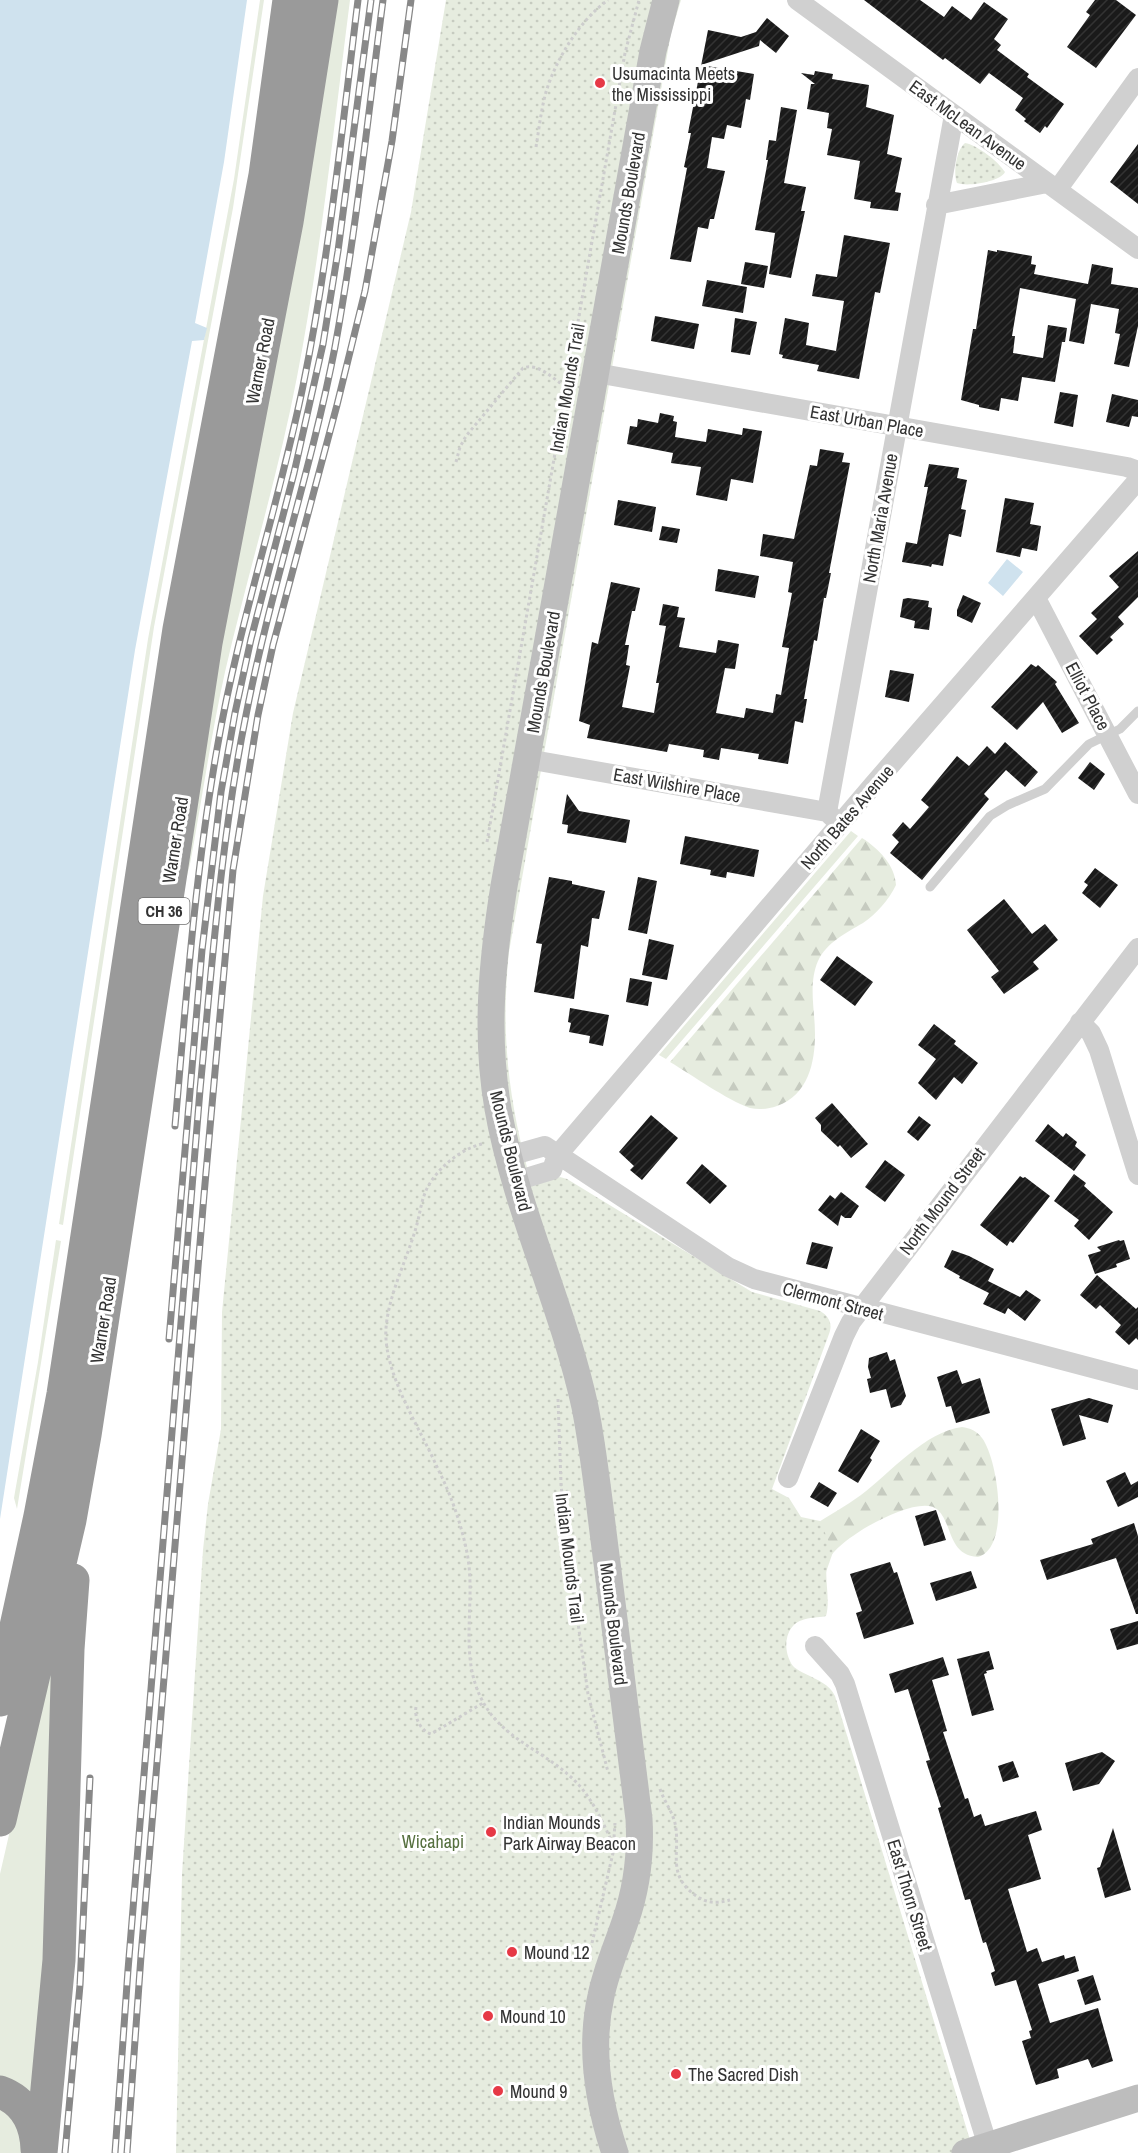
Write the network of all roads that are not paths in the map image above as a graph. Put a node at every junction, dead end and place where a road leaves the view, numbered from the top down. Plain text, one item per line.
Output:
1 (289, 0) edge
2 (322, 0) edge
3 (666, 0) edge
4 (797, 0) edge
5 (1138, 78) edge
6 (954, 115) junction
7 (1052, 187) junction
8 (936, 205) junction
9 (1138, 249) edge
10 (596, 373) junction
11 (897, 427) junction
12 (1138, 471) edge
13 (1138, 480) edge
14 (1036, 598) junction
15 (1138, 711) edge
16 (1108, 734) junction
17 (527, 759) junction
18 (1138, 794) edge
19 (833, 818) junction
20 (930, 887) dead end
21 (1138, 948) edge
22 (1080, 1022) junction
23 (557, 1155) junction
24 (513, 1169) junction
25 (1138, 1175) edge
26 (861, 1308) junction
27 (1138, 1380) edge
28 (85, 1436) junction
29 (788, 1478) dead end
30 (815, 1646) dead end
31 (0, 1700) edge
32 (0, 1820) edge
33 (0, 2092) edge
34 (1138, 2098) edge
35 (981, 2151) edge
36 (39, 2153) edge
37 (615, 2153) edge

1 - 31 highway, Warner Road / CH 36
2 - 28 highway, Warner Road / CH 36
3 - 10 street, Mounds Boulevard
4 - 6 street, East McLean Avenue
5 - 7 street
6 - 7 street, East McLean Avenue
6 - 8 street, North Maria Avenue
7 - 8 street
7 - 9 street, East McLean Avenue
8 - 11 street, North Maria Avenue
10 - 11 street, East Urban Place
10 - 17 street, Mounds Boulevard
11 - 12 street, East Urban Place
11 - 19 street, North Maria Avenue
13 - 14 street, North Bates Avenue
14 - 16 street, Elliot Place
14 - 19 street, North Bates Avenue
15 - 16 lane
16 - 18 street, Elliot Place
16 - 20 lane
17 - 19 street, East Wilshire Place
17 - 24 street, Mounds Boulevard
19 - 23 street, North Bates Avenue
21 - 22 street, North Mound Street
22 - 25 street
22 - 26 street, North Mound Street
23 - 24 street, Clermont Street
23 - 26 street, Clermont Street
24 - 37 street, Mounds Boulevard
26 - 27 street, Clermont Street
26 - 29 street, North Mound Street
28 - 32 highway, Warner Road / CH 36
28 - 36 highway
30 - 35 street, East Thorn Street
33 - 36 highway
34 - 35 street

